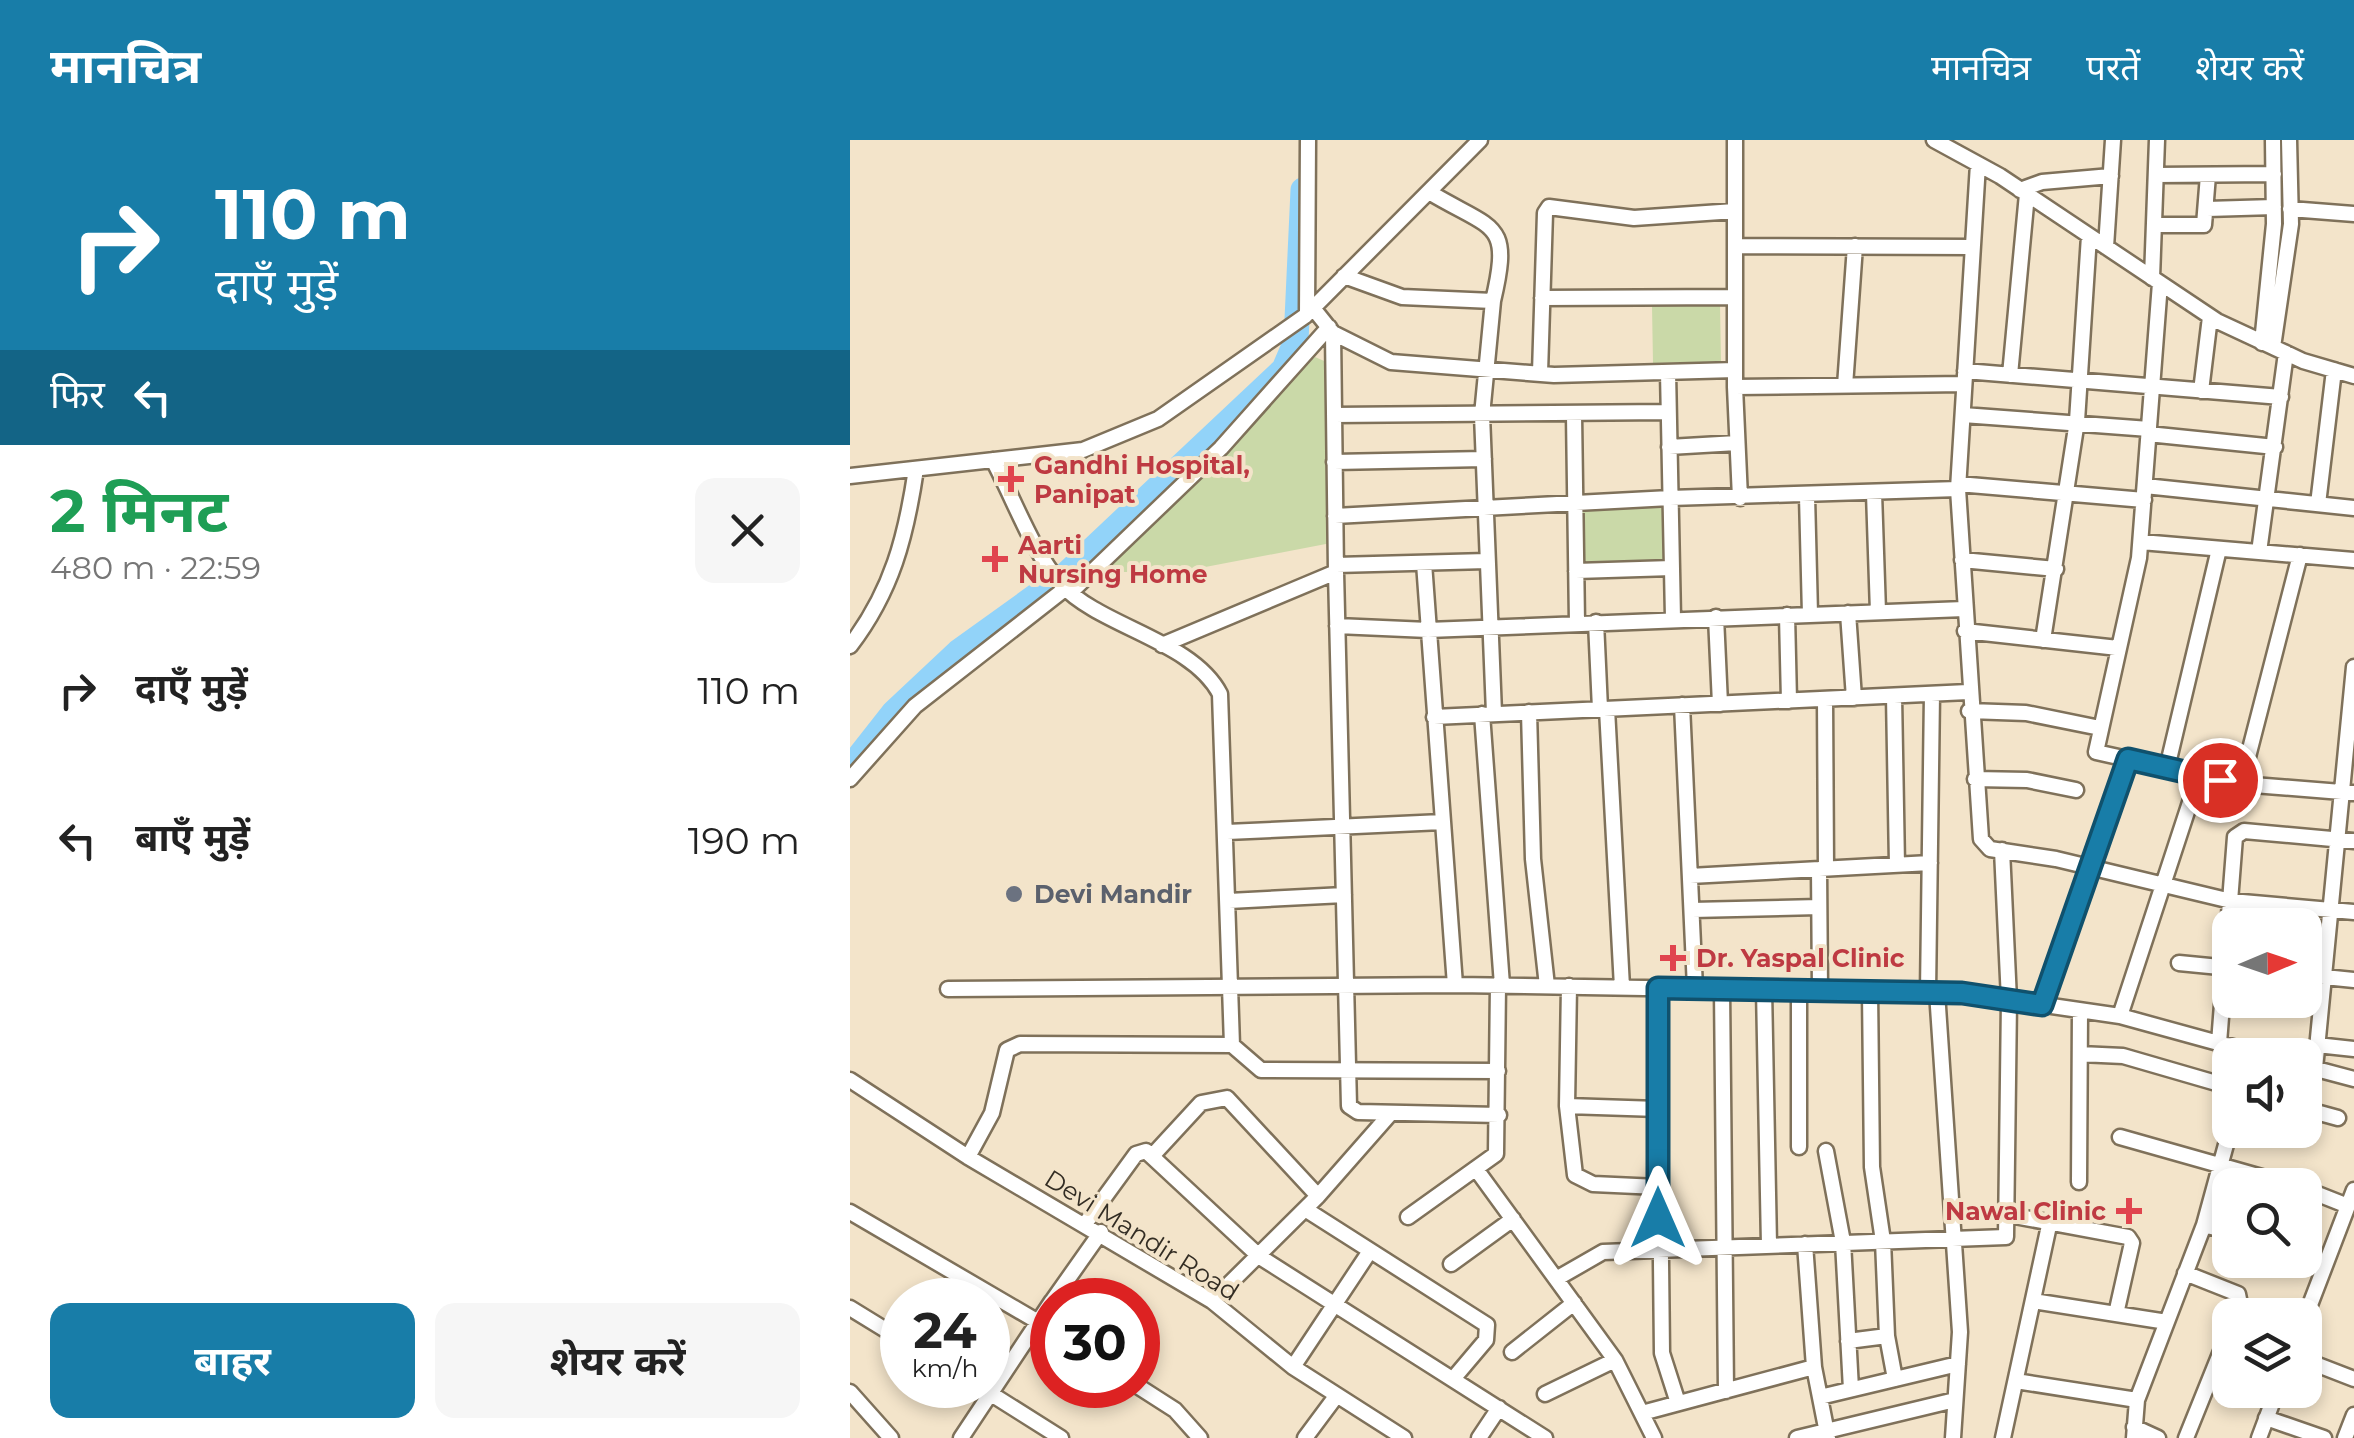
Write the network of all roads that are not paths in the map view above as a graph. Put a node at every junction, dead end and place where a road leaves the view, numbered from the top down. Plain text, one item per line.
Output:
1 (1308, 140) edge
2 (1480, 140) edge
3 (1735, 140) edge
4 (1934, 140) edge
5 (2113, 140) edge
6 (2158, 140) edge
7 (2273, 140) edge
8 (2289, 140) edge
9 (1952, 145) edge
10 (1978, 164) junction
11 (2208, 174) junction
12 (2274, 174) junction
13 (2156, 175) junction
14 (2111, 176) junction
15 (1430, 192) junction
16 (2023, 192) junction
17 (2282, 208) junction
18 (2206, 209) junction
19 (1735, 212) junction
20 (2354, 214) edge
21 (2154, 225) junction
22 (2090, 236) junction
23 (1735, 246) junction
24 (1856, 246) junction
25 (2106, 247) junction
26 (1972, 248) junction
27 (1344, 276) junction
28 (2156, 281) junction
29 (1735, 297) junction
30 (1542, 298) junction
31 (1493, 301) junction
32 (1308, 312) junction
33 (2210, 317) junction
34 (1331, 330) junction
35 (2274, 347) junction
36 (1485, 369) junction
37 (1735, 370) junction
38 (2334, 370) junction
39 (1668, 372) junction
40 (1540, 374) junction
41 (2010, 375) junction
42 (2354, 376) edge
43 (1965, 378) junction
44 (2080, 381) junction
45 (1844, 386) junction
46 (1734, 387) junction
47 (2152, 387) junction
48 (2201, 391) junction
49 (2281, 397) junction
50 (1668, 412) junction
51 (1334, 414) junction
52 (1482, 415) junction
53 (1574, 415) junction
54 (1962, 415) junction
55 (2078, 421) junction
56 (2149, 431) junction
57 (1737, 444) junction
58 (1669, 447) junction
59 (2275, 448) junction
60 (1484, 458) junction
61 (994, 460) junction
62 (1334, 462) junction
63 (916, 469) junction
64 (850, 476) edge
65 (1958, 486) junction
66 (2068, 492) junction
67 (1874, 493) junction
68 (2144, 493) junction
69 (1806, 496) junction
70 (1670, 498) junction
71 (1740, 498) junction
72 (2266, 499) junction
73 (1576, 504) junction
74 (2318, 504) junction
75 (1486, 508) junction
76 (2354, 508) edge
77 (1335, 516) junction
78 (2140, 542) junction
79 (2219, 549) junction
80 (2259, 552) junction
81 (2300, 556) junction
82 (1962, 560) junction
83 (2354, 560) edge
84 (1487, 561) junction
85 (1424, 563) junction
86 (1336, 568) junction
87 (1672, 568) junction
88 (2056, 569) junction
89 (1576, 572) junction
90 (1066, 588) junction
91 (1964, 609) junction
92 (1878, 612) junction
93 (1848, 613) junction
94 (1810, 614) junction
95 (1787, 615) junction
96 (1716, 617) junction
97 (1673, 618) junction
98 (1596, 622) junction
99 (1577, 623) junction
100 (1337, 626) junction
101 (1490, 627) junction
102 (1428, 630) junction
103 (1965, 632) junction
104 (2043, 640) junction
105 (1162, 645) junction
106 (850, 646) edge
107 (2118, 648) junction
108 (2354, 667) edge
109 (1968, 692) junction
110 (1932, 694) junction
111 (1894, 696) junction
112 (1854, 698) junction
113 (1825, 699) junction
114 (1789, 701) junction
115 (1720, 704) junction
116 (1682, 706) junction
117 (1604, 709) junction
118 (1969, 710) junction
119 (1529, 712) junction
120 (1488, 714) junction
121 (1434, 717) junction
122 (2100, 728) junction
123 (2128, 759) junction
124 (2167, 768) junction
125 (2200, 775) junction
126 (850, 779) edge
127 (1975, 779) junction
128 (2241, 784) junction
129 (2076, 790) dead end
130 (2348, 792) edge
131 (1442, 822) junction
132 (1342, 826) junction
133 (1227, 832) junction
134 (2337, 839) junction
135 (2354, 841) edge
136 (2002, 850) junction
137 (1930, 863) junction
138 (1897, 864) junction
139 (2092, 867) junction
140 (1822, 869) junction
141 (1690, 876) junction
142 (2162, 884) junction
143 (1344, 895) junction
144 (1229, 900) junction
145 (2231, 901) junction
146 (1819, 908) junction
147 (2231, 908) edge
148 (1692, 910) junction
149 (2330, 910) junction
150 (2354, 912) edge
151 (2179, 963) dead end
152 (2212, 966) edge
153 (2324, 977) junction
154 (2354, 980) edge
155 (1232, 984) junction
156 (1347, 984) junction
157 (1455, 984) junction
158 (1500, 985) junction
159 (1548, 986) junction
160 (1570, 986) junction
161 (1622, 987) junction
162 (1658, 988) junction
163 (1695, 988) junction
164 (1722, 988) junction
165 (948, 989) dead end
166 (1764, 989) junction
167 (1799, 990) junction
168 (1820, 990) junction
169 (1870, 991) junction
170 (1932, 992) junction
171 (2008, 1000) junction
172 (2042, 1005) junction
173 (2080, 1010) junction
174 (2120, 1016) junction
175 (2319, 1038) edge
176 (2212, 1041) edge
177 (1232, 1045) junction
178 (2322, 1045) edge
179 (2354, 1049) edge
180 (2080, 1054) junction
181 (1346, 1070) junction
182 (1498, 1071) junction
183 (2322, 1071) edge
184 (2354, 1078) edge
185 (850, 1080) edge
186 (2212, 1082) edge
187 (1567, 1106) junction
188 (1658, 1109) junction
189 (1392, 1113) junction
190 (1500, 1114) junction
191 (2322, 1114) edge
192 (2338, 1118) dead end
193 (2120, 1137) dead end
194 (1799, 1147) dead end
195 (2225, 1148) edge
196 (1826, 1151) dead end
197 (1152, 1155) junction
198 (968, 1157) junction
199 (2220, 1166) junction
200 (2227, 1168) edge
201 (1476, 1169) junction
202 (2080, 1182) dead end
203 (1658, 1187) junction
204 (2322, 1192) edge
205 (1318, 1196) junction
206 (2352, 1198) edge
207 (1305, 1209) junction
208 (850, 1212) edge
209 (2009, 1214) junction
210 (1408, 1217) dead end
211 (1513, 1219) junction
212 (2050, 1221) junction
213 (1085, 1224) junction
214 (2204, 1225) junction
215 (2212, 1227) edge
216 (1101, 1232) junction
217 (1952, 1238) junction
218 (1883, 1241) junction
219 (1843, 1242) junction
220 (1805, 1244) junction
221 (1769, 1246) junction
222 (1723, 1247) junction
223 (1658, 1250) junction
224 (1370, 1251) junction
225 (1260, 1257) junction
226 (1451, 1264) dead end
227 (2186, 1273) junction
228 (1069, 1278) edge
229 (1556, 1279) junction
230 (2238, 1298) edge
231 (2313, 1298) edge
232 (2033, 1300) junction
233 (1212, 1302) junction
234 (1574, 1303) junction
235 (1334, 1304) junction
236 (850, 1308) edge
237 (2116, 1314) junction
238 (1030, 1316) edge
239 (2167, 1322) junction
240 (880, 1326) edge
241 (1030, 1331) edge
242 (1887, 1336) junction
243 (1848, 1341) junction
244 (1512, 1352) dead end
245 (1010, 1356) edge
246 (1615, 1360) junction
247 (1958, 1364) junction
248 (1293, 1367) junction
249 (2322, 1367) edge
250 (1814, 1368) junction
251 (2212, 1374) edge
252 (1453, 1378) junction
253 (1895, 1379) junction
254 (2354, 1379) edge
255 (2016, 1381) junction
256 (1851, 1389) junction
257 (1726, 1391) junction
258 (850, 1392) edge
259 (1545, 1394) dead end
260 (1337, 1395) junction
261 (1820, 1396) junction
262 (1160, 1400) edge
263 (1955, 1400) junction
264 (2138, 1400) junction
265 (1678, 1403) junction
266 (1010, 1406) edge
267 (975, 1408) edge
268 (1499, 1408) junction
269 (2270, 1408) edge
270 (1642, 1413) junction
271 (2354, 1415) edge
272 (2266, 1418) junction
273 (2134, 1432) edge
274 (1828, 1434) edge
275 (891, 1438) edge
276 (961, 1438) edge
277 (1061, 1438) edge
278 (1200, 1438) edge
279 (1305, 1438) edge
280 (1404, 1438) edge
281 (1479, 1438) edge
282 (1545, 1438) edge
283 (1654, 1438) edge
284 (1797, 1438) edge
285 (1953, 1438) edge
286 (2003, 1438) edge
287 (2158, 1438) edge
288 (2186, 1438) edge
289 (2259, 1438) edge
290 (2324, 1438) edge
291 (2345, 1438) edge

1 - 32 street
2 - 15 street
3 - 19 street
4 - 9 street
5 - 14 street
6 - 13 street
7 - 12 street
8 - 17 street
9 - 10 street
10 - 16 street
10 - 26 street
11 - 12 street
11 - 13 street
11 - 18 street
12 - 17 street
13 - 21 street
14 - 16 street
14 - 25 street
15 - 27 street
15 - 31 street
16 - 22 street
16 - 41 street
17 - 18 street
17 - 20 street
17 - 35 street
18 - 21 street
19 - 23 street
19 - 30 street
21 - 28 street
22 - 25 street
22 - 44 street
23 - 24 street
23 - 29 street
24 - 26 street
24 - 45 street
25 - 28 street
26 - 43 street
27 - 31 street
27 - 32 street
28 - 33 street
28 - 47 street
29 - 30 street
29 - 37 street
30 - 40 street
31 - 36 street
32 - 34 street
32 - 61 street
33 - 35 street
33 - 48 street
34 - 36 street
34 - 51 street
34 - 90 street
35 - 38 street
35 - 49 street
36 - 40 street
36 - 52 street
37 - 39 street
37 - 46 street
38 - 42 street
38 - 74 street
39 - 40 street
39 - 50 street
41 - 43 street
41 - 44 street
43 - 45 street
43 - 54 street
44 - 47 street
44 - 55 street
45 - 46 street
46 - 57 street
47 - 48 street
47 - 56 street
48 - 49 street
49 - 59 street
50 - 53 street
50 - 58 street
51 - 52 street
51 - 62 street
52 - 53 street
52 - 60 street
53 - 73 street
54 - 55 street
54 - 65 street
55 - 56 street
55 - 66 street
56 - 59 street
56 - 68 street
57 - 58 street
57 - 71 street
58 - 70 street
59 - 72 street
60 - 62 street
60 - 75 street
61 - 63 street
61 - 90 street
62 - 77 street
63 - 64 street
63 - 106 street
65 - 66 street
65 - 67 street
65 - 82 street
66 - 68 street
66 - 88 street
67 - 69 street
67 - 92 street
68 - 72 street
68 - 78 street
69 - 71 street
69 - 94 street
70 - 71 street
70 - 73 street
70 - 87 street
72 - 74 street
72 - 80 street
73 - 75 street
73 - 89 street
74 - 76 street
75 - 77 street
75 - 84 street
77 - 86 street
78 - 79 street
78 - 107 street
79 - 80 street
79 - 124 street
80 - 81 street
81 - 83 street
81 - 128 street
82 - 88 street
82 - 91 street
84 - 85 street
84 - 101 street
85 - 86 street
85 - 102 street
86 - 100 street
86 - 105 street
87 - 89 street
87 - 97 street
88 - 104 street
89 - 99 street
90 - 105 street
90 - 126 street
91 - 92 street
91 - 103 street
92 - 93 street
93 - 94 street
93 - 112 street
94 - 95 street
95 - 96 street
95 - 114 street
96 - 97 street
96 - 115 street
97 - 98 street
98 - 99 street
98 - 117 street
99 - 101 street
100 - 102 street
100 - 132 street
101 - 102 street
101 - 120 street
102 - 121 street
103 - 104 street
103 - 109 street
104 - 107 street
105 - 133 street
107 - 122 street
108 - 130 street
109 - 110 street
109 - 118 street
110 - 111 street
110 - 137 street
111 - 112 street
111 - 138 street
112 - 113 street
113 - 114 street
113 - 140 street
114 - 115 street
115 - 116 street
116 - 117 street
116 - 141 street
117 - 119 street
117 - 161 street
118 - 122 street
118 - 127 street
119 - 120 street
119 - 159 street
120 - 121 street
120 - 158 street
121 - 131 street
122 - 123 street
123 - 124 street
123 - 139 street
124 - 125 street
125 - 128 street
125 - 142 street
127 - 129 street
127 - 136 street
128 - 130 street
130 - 134 street
131 - 132 street
131 - 157 street
132 - 133 street
132 - 143 street
133 - 144 street
134 - 135 street
134 - 145 street
134 - 149 street
136 - 139 street
136 - 171 street
137 - 138 street
137 - 170 street
138 - 140 street
139 - 142 street
139 - 172 street
140 - 141 street
140 - 146 street
141 - 148 street
142 - 145 street
142 - 174 street
143 - 144 street
143 - 156 street
144 - 155 street
145 - 147 street
145 - 149 street
146 - 148 street
146 - 168 street
148 - 163 street
149 - 150 street
149 - 153 street
151 - 152 street
153 - 154 street
153 - 175 street
155 - 156 street
155 - 165 street
155 - 177 street
156 - 157 street
156 - 181 street
157 - 158 street
158 - 159 street
158 - 182 street
159 - 160 street
160 - 161 street
160 - 187 street
161 - 162 street
162 - 163 street
162 - 188 street
163 - 164 street
164 - 166 street
164 - 222 street
166 - 167 street
166 - 221 street
167 - 168 street
167 - 194 street
168 - 169 street
169 - 170 street
169 - 218 street
170 - 171 street
170 - 217 street
171 - 172 street
171 - 209 street
172 - 173 street
173 - 174 street
173 - 180 street
174 - 176 street
177 - 181 street
177 - 198 street
178 - 179 street
180 - 186 street
180 - 202 street
181 - 182 street
181 - 189 street
182 - 190 street
183 - 184 street
185 - 198 street, Devi Mandir Road
187 - 188 street
187 - 203 street
188 - 203 street
189 - 190 street
189 - 205 street
190 - 201 street
191 - 192 street
193 - 199 street
195 - 199 street
196 - 219 street
197 - 205 street
197 - 213 street
197 - 225 street
198 - 213 street, Devi Mandir Road
199 - 200 street
199 - 214 street
201 - 210 street
201 - 211 street
203 - 223 street
204 - 206 street
205 - 207 street
206 - 231 street
207 - 224 street
207 - 225 street
208 - 238 street
209 - 212 street
209 - 217 street
211 - 226 street
211 - 229 street
212 - 232 street
212 - 237 street
213 - 216 street, Devi Mandir Road
214 - 215 street
214 - 227 street
216 - 228 street
216 - 233 street, Devi Mandir Road
217 - 218 street
217 - 247 street
218 - 219 street
218 - 242 street
219 - 220 street
219 - 243 street
220 - 221 street
220 - 250 street
221 - 222 street
222 - 223 street
222 - 257 street
223 - 229 street
223 - 265 street
224 - 235 street
224 - 252 street
225 - 233 street
225 - 235 street
227 - 230 street
227 - 239 street
229 - 234 street
232 - 237 street
232 - 255 street
233 - 248 street, Devi Mandir Road
234 - 244 street
234 - 246 street
235 - 248 street
235 - 252 street
236 - 240 street
237 - 239 street
239 - 264 street
241 - 245 street
242 - 243 street
242 - 253 street
243 - 256 street
246 - 259 street
246 - 270 street
247 - 253 street
247 - 263 street
248 - 260 street, Devi Mandir Road
249 - 254 street
250 - 257 street
250 - 261 street
251 - 288 street
252 - 268 street
253 - 256 street
255 - 264 street
255 - 286 street
256 - 261 street
257 - 265 street
258 - 275 street
260 - 279 street
260 - 280 street, Devi Mandir Road
261 - 274 street
262 - 278 street
263 - 274 street
263 - 285 street
264 - 273 street
265 - 270 street
266 - 277 street
267 - 276 street
268 - 281 street
268 - 282 street
269 - 272 street
270 - 283 street
271 - 291 street
272 - 289 street
272 - 290 street
273 - 287 street
274 - 284 street

